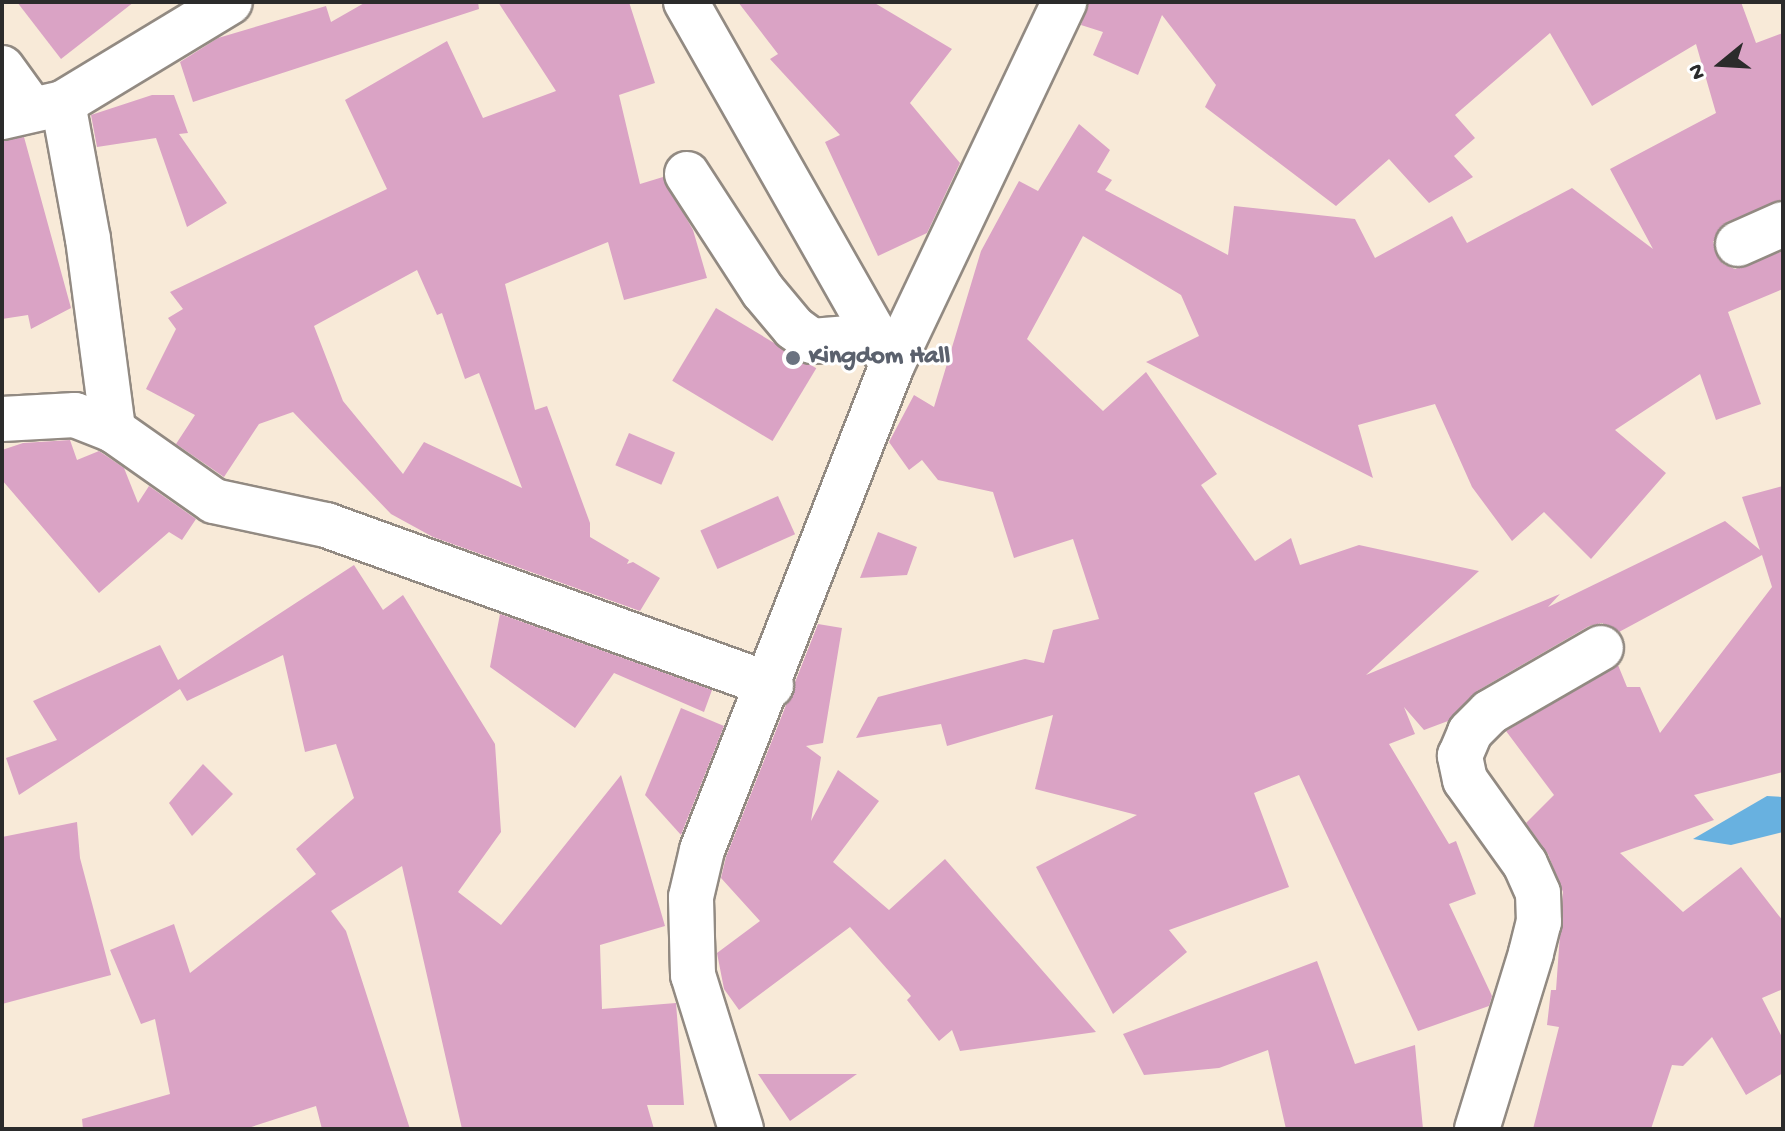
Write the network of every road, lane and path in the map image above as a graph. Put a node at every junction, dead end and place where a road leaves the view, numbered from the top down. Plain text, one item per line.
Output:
1 (230, 2) edge
2 (686, 2) edge
3 (1064, 2) edge
4 (2, 68) edge
5 (32, 109) edge
6 (687, 174) dead end
7 (1783, 224) edge
8 (1738, 244) dead end
9 (883, 351) junction
10 (2, 419) edge
11 (113, 430) junction
12 (1601, 648) dead end
13 (771, 685) junction
14 (741, 1129) edge
15 (1477, 1129) edge

1 - 5 street
2 - 9 street
3 - 9 street
4 - 5 street
5 - 11 street
6 - 9 street
7 - 8 street
9 - 13 street
10 - 11 street
11 - 13 street
12 - 15 street
13 - 14 street

